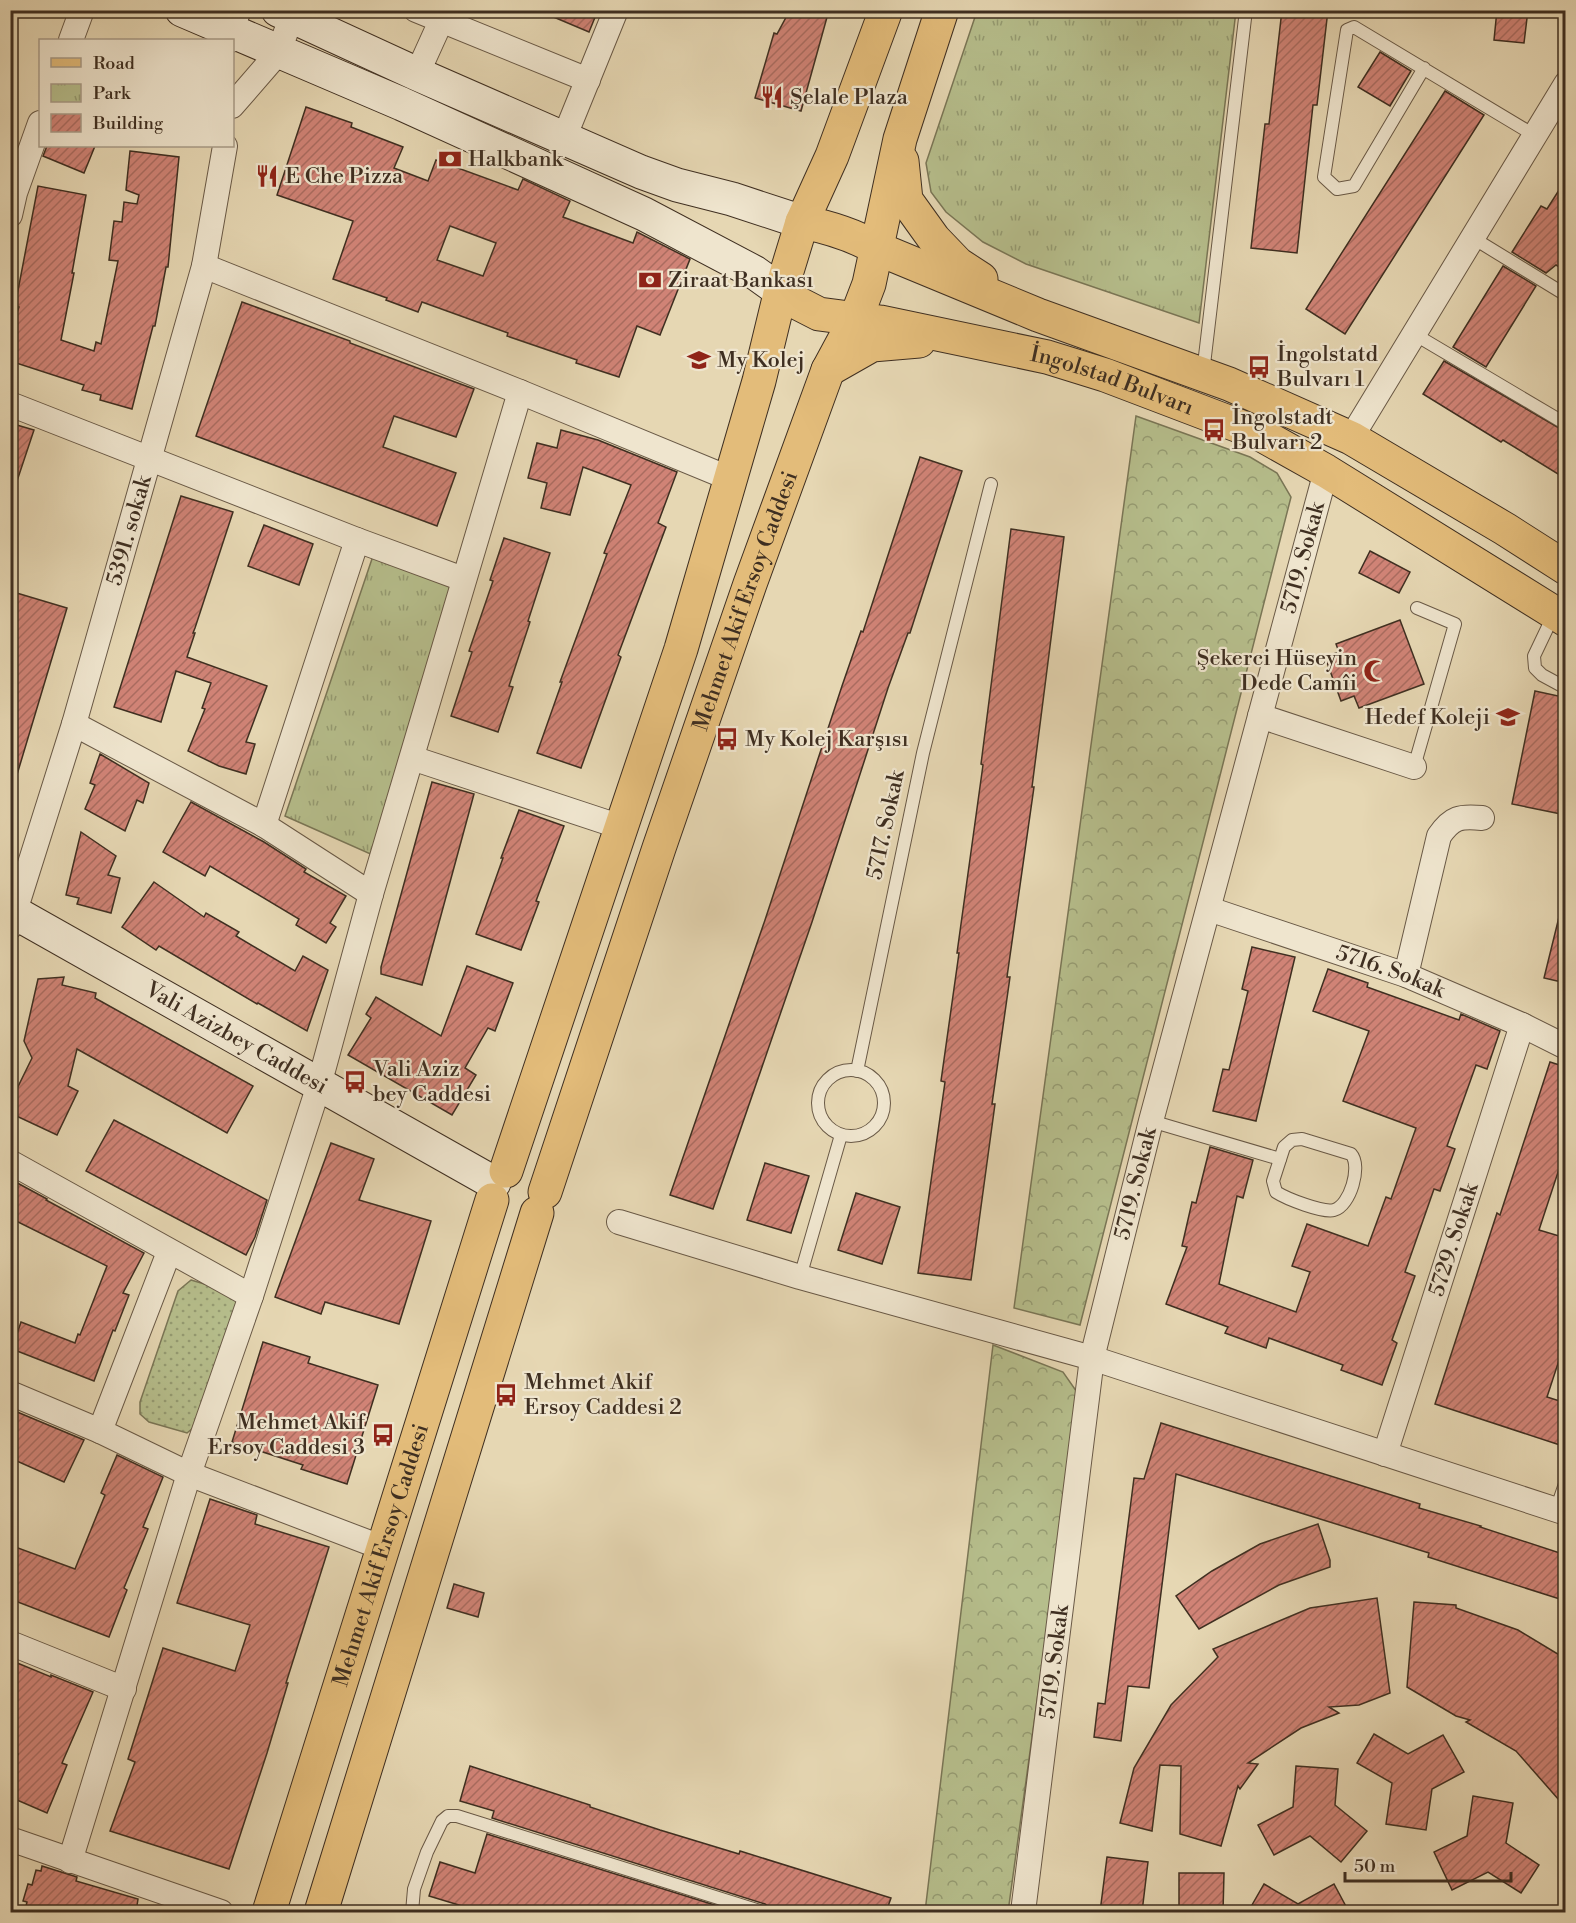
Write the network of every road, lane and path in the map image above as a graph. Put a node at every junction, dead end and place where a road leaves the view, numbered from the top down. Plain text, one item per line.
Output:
1 (82, 10) edge
2 (182, 10) edge
3 (416, 10) edge
4 (616, 10) edge
5 (886, 10) edge
6 (942, 10) edge
7 (1246, 10) edge
8 (287, 12) edge
9 (443, 16) edge
10 (234, 27) edge
11 (71, 39) edge
12 (278, 53) junction
13 (1425, 68) junction
14 (417, 74) junction
15 (588, 80) junction
16 (1566, 84) edge
17 (234, 104) edge
18 (39, 126) edge
19 (1534, 135) junction
20 (564, 138) junction
21 (900, 139) junction
22 (225, 147) edge
23 (12, 200) edge
24 (802, 222) junction
25 (1473, 238) junction
26 (876, 248) junction
27 (204, 266) junction
28 (780, 294) junction
29 (1566, 295) edge
30 (1038, 315) junction
31 (855, 318) junction
32 (1414, 334) junction
33 (966, 341) junction
34 (828, 370) junction
35 (1203, 374) junction
36 (520, 392) junction
37 (10, 404) edge
38 (1566, 424) edge
39 (1351, 438) junction
40 (149, 459) junction
41 (1326, 471) junction
42 (731, 479) junction
43 (991, 484) dead end
44 (357, 540) junction
45 (1566, 568) edge
46 (463, 579) junction
47 (1417, 608) dead end
48 (1560, 616) edge
49 (1566, 688) edge
50 (1260, 716) junction
51 (74, 724) junction
52 (412, 758) junction
53 (1414, 767) joint
54 (1482, 818) dead end
55 (264, 825) junction
56 (621, 827) junction
57 (371, 894) junction
58 (1209, 909) junction
59 (12, 916) edge
60 (1406, 975) junction
61 (1522, 1024) junction
62 (1566, 1047) edge
63 (857, 1071) junction
64 (319, 1085) junction
65 (1151, 1121) junction
66 (841, 1135) junction
67 (1280, 1159) junction
68 (10, 1162) edge
69 (497, 1185) junction
70 (541, 1203) junction
71 (619, 1222) dead end
72 (170, 1252) junction
73 (800, 1277) junction
74 (251, 1296) junction
75 (1092, 1358) junction
76 (10, 1393) edge
77 (100, 1431) junction
78 (1385, 1454) junction
79 (189, 1474) junction
80 (1566, 1481) edge
81 (1561, 1512) edge
82 (384, 1550) junction
83 (10, 1643) edge
84 (124, 1689) junction
85 (11, 1839) edge
86 (10, 1846) edge
87 (70, 1861) junction
88 (221, 1912) edge
89 (269, 1912) edge
90 (281, 1912) edge
91 (298, 1912) edge
92 (321, 1912) edge
93 (412, 1912) edge
94 (763, 1912) edge
95 (1023, 1912) edge

1 - 11 street
2 - 10 main road
3 - 9 street
4 - 15 street
5 - 24 main road, Mehmet Akif Ersoy Caddesi
6 - 21 main road, Mehmet Akif Ersoy Caddesi
7 - 35 lane
8 - 12 street
8 - 14 main road
9 - 14 street
9 - 15 street
10 - 12 main road
12 - 17 street
12 - 28 main road
13 - 13 lane
13 - 19 lane
14 - 20 main road
15 - 20 street
16 - 19 street
18 - 23 street
19 - 25 street
20 - 24 main road
21 - 26 main road, Mehmet Akif Ersoy Caddesi
21 - 30 main road
22 - 27 street, 5391. sokak
24 - 26 main road, İngolstad Bulvarı
24 - 28 main road, Mehmet Akif Ersoy Caddesi
25 - 29 lane
25 - 32 street
26 - 30 main road, İngolstad Bulvarı
26 - 31 main road, Mehmet Akif Ersoy Caddesi
27 - 36 street
27 - 40 street, 5391. sokak
28 - 31 main road, İngolstad Bulvarı
28 - 42 main road, Mehmet Akif Ersoy Caddesi
30 - 35 main road, İngolstad Bulvarı
31 - 33 main road, İngolstad Bulvarı
31 - 34 main road, Mehmet Akif Ersoy Caddesi
32 - 38 lane
32 - 39 street
33 - 34 main road
33 - 41 main road, İngolstad Bulvarı
34 - 70 main road, Mehmet Akif Ersoy Caddesi
35 - 39 main road, İngolstad Bulvarı
36 - 42 street
36 - 46 street
37 - 40 street
39 - 45 main road, İngolstad Bulvarı
40 - 44 street
40 - 51 street, 5391. sokak
41 - 48 main road, İngolstad Bulvarı
41 - 50 street, 5719. Sokak
42 - 56 main road, Mehmet Akif Ersoy Caddesi
43 - 63 lane, 5717. Sokak
44 - 46 street
44 - 55 street
46 - 52 street
47 - 53 lane
48 - 49 lane
50 - 53 street
50 - 58 street, 5719. Sokak
51 - 55 street
51 - 59 street, 5391. sokak
52 - 56 street
52 - 57 street
54 - 60 street
55 - 57 street
56 - 69 main road, Mehmet Akif Ersoy Caddesi
57 - 64 street
58 - 60 street, 5716. Sokak
58 - 65 street, 5719. Sokak
59 - 64 main road, Vali Azizbey Caddesi
60 - 61 street, 5716. Sokak
61 - 62 street, 5716. Sokak
61 - 78 street, 5729. Sokak
63 - 66 lane
63 - 66 lane
64 - 69 main road, Vali Azizbey Caddesi
64 - 74 street
65 - 67 lane
65 - 75 street, 5719. Sokak
66 - 73 lane
67 - 67 lane
68 - 72 street
69 - 70 main road
69 - 70 main road
69 - 82 main road, Mehmet Akif Ersoy Caddesi
70 - 92 main road, Mehmet Akif Ersoy Caddesi
71 - 73 street
72 - 74 street
72 - 77 street
73 - 75 street
74 - 79 street
75 - 78 street
75 - 95 street, 5719. Sokak
76 - 77 street
77 - 79 street
78 - 81 street
79 - 82 street
79 - 84 street
80 - 81 lane
82 - 89 main road, Mehmet Akif Ersoy Caddesi
83 - 84 street
84 - 87 street
85 - 86 street
85 - 87 street
87 - 88 street
90 - 91 main road
93 - 94 lane

